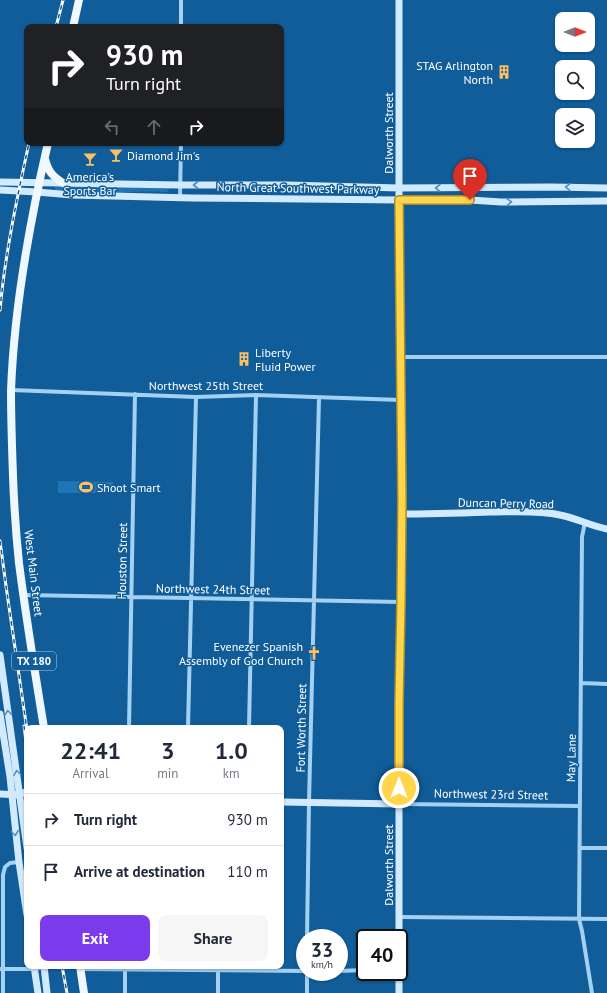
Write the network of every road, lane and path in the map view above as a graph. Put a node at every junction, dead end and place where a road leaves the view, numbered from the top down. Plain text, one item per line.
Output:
1 (79, 0) edge
2 (181, 0) edge
3 (399, 0) edge
4 (74, 24) edge
5 (181, 24) edge
6 (47, 146) edge
7 (180, 146) edge
8 (44, 158) junction
9 (0, 182) edge
10 (39, 182) junction
11 (63, 183) junction
12 (215, 184) junction
13 (180, 185) junction
14 (399, 188) junction
15 (607, 188) edge
16 (0, 190) edge
17 (37, 192) junction
18 (180, 198) junction
19 (214, 198) junction
20 (399, 200) junction
21 (607, 201) edge
22 (400, 357) junction
23 (607, 358) edge
24 (11, 390) junction
25 (135, 394) junction
26 (256, 395) junction
27 (196, 397) junction
28 (319, 398) junction
29 (401, 400) junction
30 (402, 514) junction
31 (585, 522) junction
32 (607, 529) edge
33 (24, 595) junction
34 (131, 598) junction
35 (191, 598) junction
36 (252, 600) junction
37 (314, 601) junction
38 (401, 602) junction
39 (0, 655) edge
40 (1, 671) edge
41 (582, 683) junction
42 (607, 684) edge
43 (0, 714) edge
44 (44, 725) edge
45 (129, 725) edge
46 (188, 725) edge
47 (249, 725) edge
48 (11, 730) junction
49 (2, 732) junction
50 (24, 793) edge
51 (0, 794) edge
52 (11, 794) junction
53 (284, 802) edge
54 (309, 802) junction
55 (399, 804) junction
56 (580, 806) junction
57 (580, 848) junction
58 (607, 848) edge
59 (19, 862) junction
60 (24, 895) edge
61 (399, 917) junction
62 (579, 919) junction
63 (607, 919) edge
64 (307, 929) edge
65 (399, 929) edge
66 (24, 968) edge
67 (1, 969) edge
68 (34, 969) edge
69 (44, 969) edge
70 (80, 969) edge
71 (125, 969) edge
72 (218, 969) edge
73 (247, 969) edge
74 (296, 971) edge
75 (306, 981) edge
76 (399, 981) edge
77 (3, 993) edge
78 (38, 993) edge
79 (47, 993) edge
80 (84, 993) edge
81 (125, 993) edge
82 (218, 993) edge
83 (307, 993) edge
84 (399, 993) edge
85 (592, 993) edge

1 - 4 main road
2 - 5 street
3 - 14 main road, Dalworth Street
6 - 8 main road, TX 180
7 - 13 street
8 - 10 main road, TX 180
8 - 11 main road
9 - 10 main road, North Great Southwest Parkway
10 - 11 main road, North Great Southwest Parkway
10 - 17 main road, West Main Street / TX 180
11 - 13 main road, North Great Southwest Parkway
12 -> 13 main road, North Great Southwest Parkway
12 - 14 main road, North Great Southwest Parkway
12 - 19 main road
13 - 18 street
15 -> 14 main road, North Great Southwest Parkway
14 - 20 main road, Dalworth Street
16 - 17 main road, North Great Southwest Parkway
17 - 18 main road, North Great Southwest Parkway
17 - 24 main road, West Main Street / TX 180
18 - 19 main road, North Great Southwest Parkway
19 - 20 main road, North Great Southwest Parkway
20 -> 21 main road, North Great Southwest Parkway
20 - 22 main road, Dalworth Street
22 - 23 street
22 - 29 main road, Dalworth Street
24 - 25 street, Northwest 25th Street
24 - 33 main road, West Main Street / TX 180
25 - 27 street, Northwest 25th Street
25 - 34 street, Houston Street
26 - 27 street, Northwest 25th Street
26 - 28 street, Northwest 25th Street
26 - 36 street
27 - 35 street
28 - 29 street, Northwest 25th Street
28 - 37 street, Fort Worth Street
29 - 30 main road, Dalworth Street
30 - 31 main road, Duncan Perry Road
30 - 38 main road, Dalworth Street
31 - 32 main road, Duncan Perry Road
31 - 41 street, May Lane
33 - 34 street, Northwest 24th Street
33 - 44 main road, West Main Street / TX 180
34 - 35 street, Northwest 24th Street
34 - 45 street, Houston Street
35 - 36 street, Northwest 24th Street
35 - 46 street
36 - 37 street, Northwest 24th Street
36 - 47 street
37 - 38 street, Northwest 24th Street
37 - 54 street, Fort Worth Street
38 - 55 main road, Dalworth Street
39 - 40 main road
48 -> 40 main road
41 - 42 street
41 - 56 street, May Lane
43 - 49 main road
48 - 49 main road
50 -> 48 main road
49 - 52 main road
50 - 52 main road
51 - 52 main road
52 -> 59 main road
53 - 54 main road, Northwest 23rd Street
54 - 55 main road, Northwest 23rd Street
54 - 64 street, Fort Worth Street
55 - 56 street, Northwest 23rd Street
55 - 61 main road, Dalworth Street
56 - 57 street, May Lane
57 - 58 street
57 - 62 street, May Lane
59 - 60 main road
59 - 67 street
61 - 62 street
61 - 65 main road, Dalworth Street
62 - 63 street
62 - 85 street, May Lane
66 - 67 street
67 - 77 street
68 - 78 main road
69 - 79 main road
70 - 80 main road
71 - 81 street
72 - 82 street
73 - 74 street
75 - 83 street
76 - 84 main road

